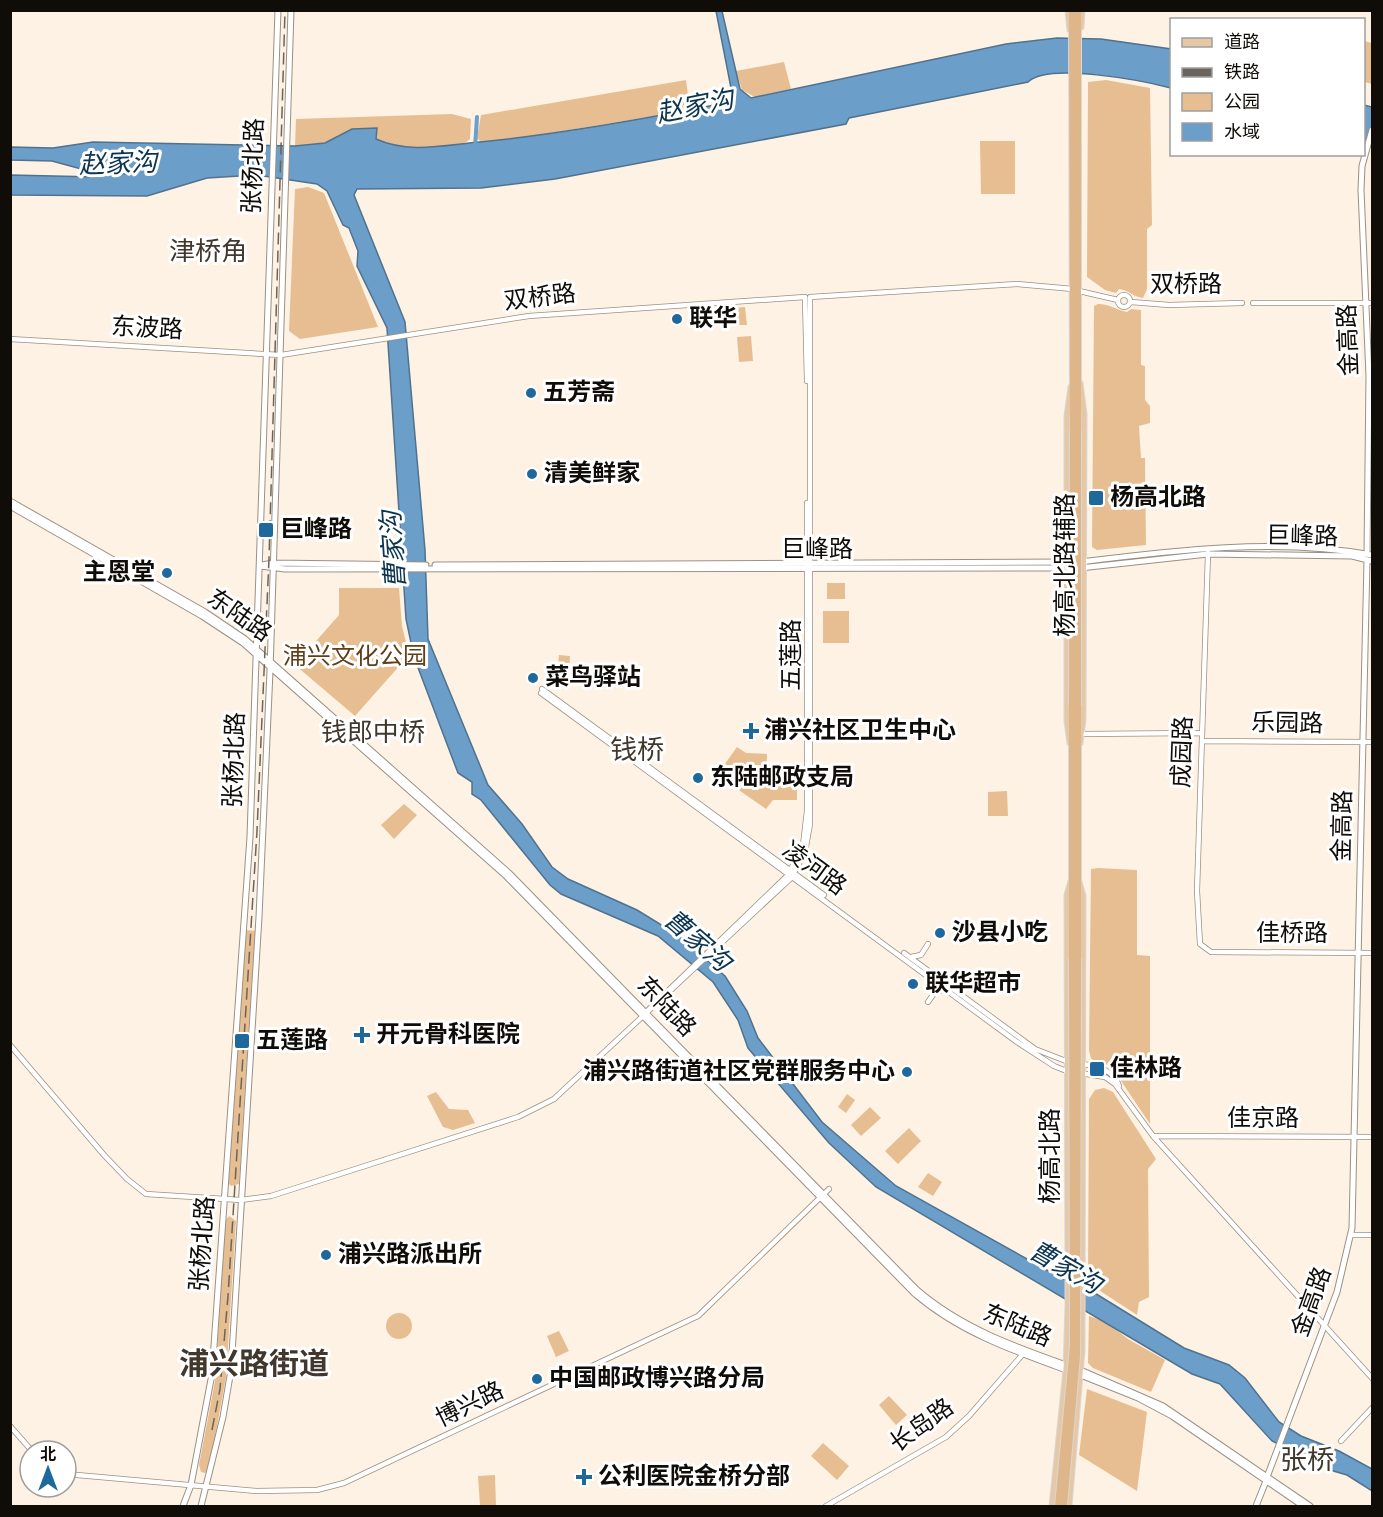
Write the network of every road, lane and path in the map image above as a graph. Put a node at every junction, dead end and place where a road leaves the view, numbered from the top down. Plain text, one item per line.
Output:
1 (278, 10) edge
2 (291, 10) edge
3 (1070, 10) edge
4 (1080, 10) edge
5 (1075, 49) junction
6 (1372, 130) edge
7 (1365, 155) edge
8 (1365, 156) edge
9 (1076, 290) junction
10 (807, 297) junction
11 (1118, 300) junction
12 (1131, 302) junction
13 (1242, 303) dead end
14 (1253, 303) dead end
15 (1370, 303) edge
16 (10, 339) edge
17 (281, 355) junction
18 (267, 356) junction
19 (1076, 370) junction
20 (10, 501) edge
21 (10, 506) edge
22 (1208, 551) junction
23 (1370, 557) edge
24 (809, 565) junction
25 (1066, 565) junction
26 (1083, 565) junction
27 (260, 566) junction
28 (273, 566) junction
29 (258, 652) junction
30 (271, 664) junction
31 (541, 691) dead end
32 (1201, 733) junction
33 (1082, 734) junction
34 (1202, 741) junction
35 (1362, 742) junction
36 (1372, 742) edge
37 (1075, 759) junction
38 (792, 873) junction
39 (1075, 877) junction
40 (928, 944) dead end
41 (1211, 952) joint
42 (1358, 953) junction
43 (1372, 953) edge
44 (909, 958) junction
45 (1075, 958) junction
46 (946, 990) junction
47 (928, 1002) dead end
48 (645, 1014) junction
49 (10, 1045) edge
50 (1068, 1063) junction
51 (1082, 1064) junction
52 (1068, 1072) junction
53 (1083, 1073) junction
54 (1119, 1089) junction
55 (1372, 1137) edge
56 (1154, 1138) junction
57 (1355, 1138) junction
58 (829, 1189) dead end
59 (821, 1196) junction
60 (225, 1199) junction
61 (241, 1200) junction
62 (1352, 1234) junction
63 (1372, 1234) edge
64 (1323, 1326) junction
65 (1023, 1354) junction
66 (1066, 1367) junction
67 (1081, 1373) junction
68 (1372, 1378) edge
69 (1372, 1408) edge
70 (10, 1426) edge
71 (21, 1439) edge
72 (1341, 1441) dead end
73 (78, 1476) edge
74 (1267, 1479) junction
75 (190, 1485) junction
76 (208, 1486) junction
77 (183, 1506) edge
78 (201, 1506) edge
79 (826, 1506) edge
80 (1052, 1506) edge
81 (1058, 1506) edge
82 (1064, 1506) edge
83 (1069, 1506) edge
84 (1256, 1506) edge
85 (1303, 1506) edge
86 (1310, 1506) edge

1 - 18 main road, 张杨北路
2 - 17 main road, 张杨北路
3 - 5 highway, 杨高北路
4 - 5 highway, 杨高北路
5 - 9 highway, 杨高北路
6 - 7 main road, 金高路
8 - 15 main road, 金高路
9 - 10 street, 双桥路
9 - 11 street, 双桥路
9 - 19 highway, 杨高北路
10 - 17 street, 双桥路
10 - 24 street, 五莲路
11 - 12 street, 双桥路
11 - 12 street, 双桥路
12 - 13 street, 双桥路
14 - 15 street, 双桥路
15 - 23 main road, 金高路
16 - 18 street, 东波路
17 - 18 street, 东波路
17 - 28 main road, 张杨北路
18 - 27 main road, 张杨北路
19 - 25 main road, 杨高北路辅路
19 - 26 main road, 杨高北路辅路
19 - 37 highway, 杨高北路, bridge
20 - 29 main road, 东陆路
21 - 29 main road, 东陆路
22 - 23 main road, 巨峰路
22 - 26 main road, 巨峰路
22 - 32 street, 成园路
23 - 35 main road, 金高路
24 - 25 main road, 巨峰路
24 - 28 main road, 巨峰路
24 - 38 street, 五莲路
25 - 26 main road, 巨峰路
25 - 37 main road, 杨高北路辅路
26 - 33 main road, 杨高北路辅路
27 - 28 main road, 巨峰路
27 - 29 main road, 张杨北路
28 - 30 main road, 张杨北路
29 - 30 main road, 东陆路
29 - 60 main road, 张杨北路
30 - 48 main road, 东陆路
30 - 61 main road, 张杨北路
31 - 38 street, 凌河路
32 - 33 street
32 - 34 street, 成园路
33 - 37 main road, 杨高北路辅路
34 - 35 street, 乐园路
34 - 41 street, 成园路
35 - 36 street, 乐园路
35 - 42 main road, 金高路
37 - 39 highway, 杨高北路
38 - 44 street, 凌河路
38 - 46 street, 凌河路
38 - 48 street, 五莲路
39 - 45 highway, 杨高北路
39 - 50 main road, 杨高北路
39 - 51 main road, 杨高北路
40 - 44 street
41 - 42 street, 佳桥路
42 - 43 street, 佳桥路
42 - 57 main road, 金高路
44 - 50 street, 凌河路
45 - 81 highway, 杨高北路, bridge
45 - 82 highway, 杨高北路, bridge
46 - 47 street
46 - 52 street, 凌河路
48 - 59 main road, 东陆路
48 - 61 street, 五莲路
49 - 60 street, 五莲路
50 - 51 street
50 - 52 main road, 杨高北路
51 - 53 main road, 杨高北路
51 - 54 street
52 - 53 street
52 - 66 main road, 杨高北路, bridge
53 - 54 street
53 - 67 main road, 杨高北路
54 - 56 street
55 - 57 street, 佳京路
56 - 57 street, 佳京路
56 - 64 street
57 - 62 main road, 金高路
58 - 59 street, 博兴路
59 - 65 main road, 东陆路
59 - 66 main road, 东陆路
59 - 76 street, 博兴路
60 - 61 street, 五莲路
60 - 75 main road, 张杨北路
61 - 76 main road, 张杨北路
62 - 63 street
62 - 64 main road, 金高路
64 - 68 street
64 - 74 main road, 金高路
65 - 66 main road, 东陆路
65 - 79 street, 长岛路
66 - 67 main road, 东陆路
66 - 80 main road, 杨高北路
67 - 74 main road, 东陆路
67 - 83 main road, 杨高北路
69 - 72 street
70 - 71 street
73 - 75 street, 博兴路
74 - 84 main road, 金高路
74 - 85 main road, 东陆路
74 - 86 main road, 东陆路
75 - 76 street, 博兴路
75 - 77 main road, 张杨北路
76 - 78 main road, 张杨北路

